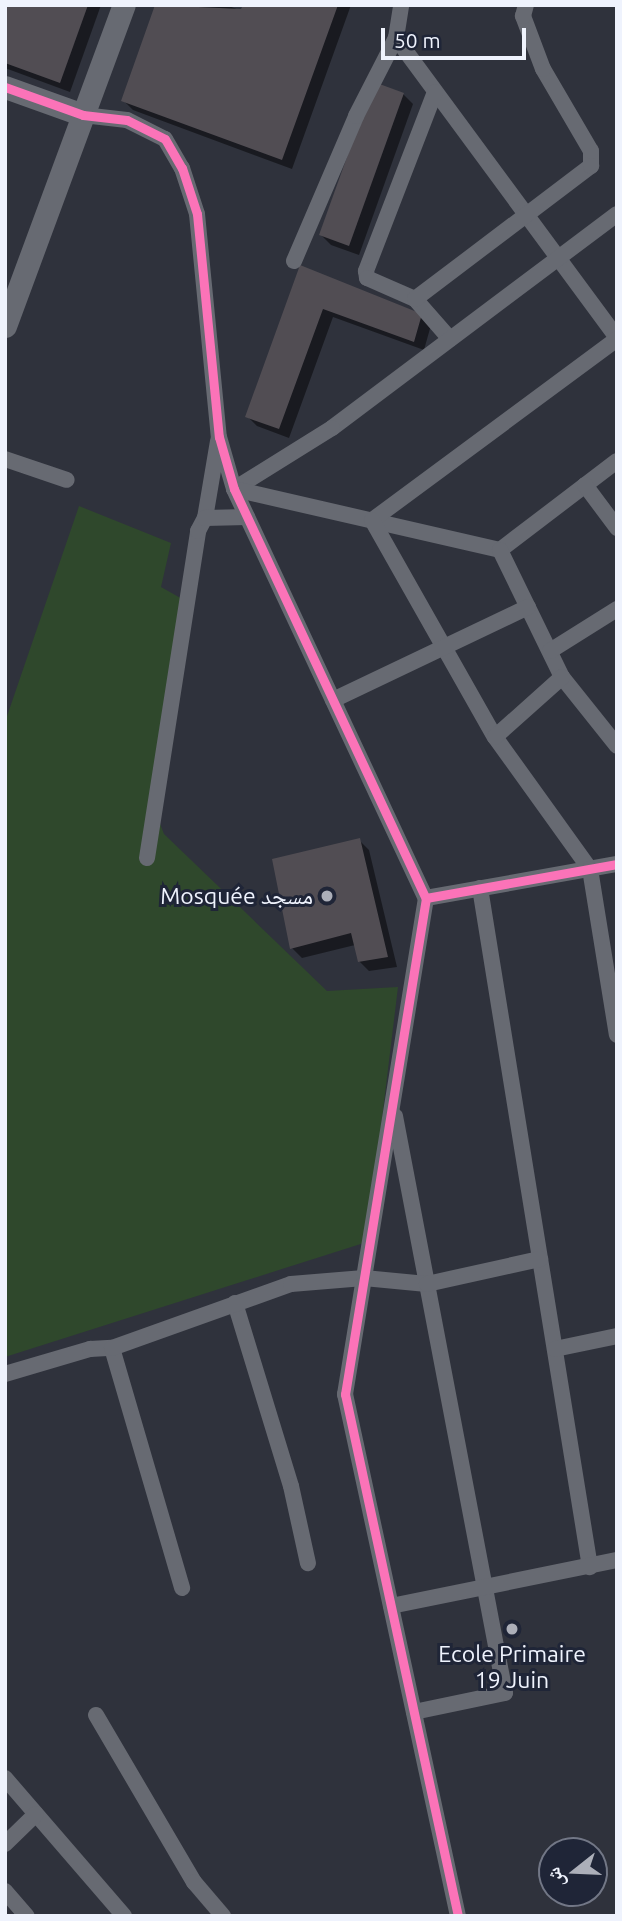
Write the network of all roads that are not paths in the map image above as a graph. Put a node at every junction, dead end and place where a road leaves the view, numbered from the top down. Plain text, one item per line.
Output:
1 (124, 5) edge
2 (401, 5) edge
3 (526, 5) edge
4 (396, 38) junction
5 (5, 87) edge
6 (435, 92) junction
7 (83, 115) junction
8 (617, 214) edge
9 (525, 217) junction
10 (556, 260) junction
11 (294, 261) dead end
12 (415, 299) junction
13 (7, 314) edge
14 (450, 339) junction
15 (617, 339) edge
16 (219, 436) junction
17 (5, 459) edge
18 (617, 461) edge
19 (67, 480) dead end
20 (585, 485) junction
21 (234, 489) junction
22 (247, 517) junction
23 (205, 518) junction
24 (372, 520) junction
25 (617, 528) edge
26 (500, 550) junction
27 (528, 607) junction
28 (617, 609) edge
29 (444, 648) junction
30 (550, 651) junction
31 (562, 677) junction
32 (333, 700) junction
33 (495, 737) junction
34 (617, 746) edge
35 (147, 858) dead end
36 (617, 864) edge
37 (590, 869) junction
38 (480, 888) junction
39 (426, 898) junction
40 (617, 1035) edge
41 (393, 1103) junction
42 (540, 1259) junction
43 (365, 1278) junction
44 (427, 1284) junction
45 (235, 1303) junction
46 (617, 1336) edge
47 (112, 1348) junction
48 (555, 1349) junction
49 (5, 1374) edge
50 (617, 1560) edge
51 (307, 1563) dead end
52 (590, 1567) junction
53 (182, 1588) dead end
54 (485, 1590) junction
55 (391, 1606) junction
56 (414, 1712) junction
57 (96, 1715) dead end
58 (5, 1778) edge
59 (36, 1814) junction
60 (5, 1843) edge
61 (5, 1891) edge
62 (27, 1916) edge
63 (124, 1916) edge
64 (223, 1916) edge
65 (458, 1916) edge

1 - 7 street
2 - 4 street
3 - 9 street
4 - 6 street
4 - 11 street
5 - 7 street
6 - 9 street
6 - 12 street
7 - 13 street
7 - 16 street
8 - 10 street
9 - 10 street
9 - 12 street
10 - 14 street
10 - 15 street
12 - 14 street
14 - 21 street
15 - 24 street
16 - 21 street
16 - 23 street
17 - 19 street
18 - 20 street
20 - 25 street
20 - 26 street
21 - 22 street
21 - 24 street
22 - 23 street
22 - 32 street
23 - 35 street
24 - 26 street
24 - 29 street
26 - 27 street
27 - 29 street
27 - 30 street
28 - 30 street
29 - 32 street
29 - 33 street
30 - 31 street
31 - 33 street
31 - 34 street
32 - 39 street
33 - 37 street
36 - 37 street
37 - 38 street
37 - 40 street
38 - 39 street
38 - 42 street
39 - 41 street
41 - 43 street
41 - 44 street
42 - 44 street
42 - 48 street
43 - 44 street
43 - 45 street
43 - 55 street
44 - 54 street
45 - 47 street
45 - 51 street
46 - 48 street
47 - 49 street
47 - 53 street
48 - 52 street
50 - 52 street
52 - 54 street
54 - 55 street
54 - 56 street
55 - 56 street
56 - 65 street
57 - 64 street
58 - 59 street
59 - 60 street
59 - 63 street
61 - 62 street

